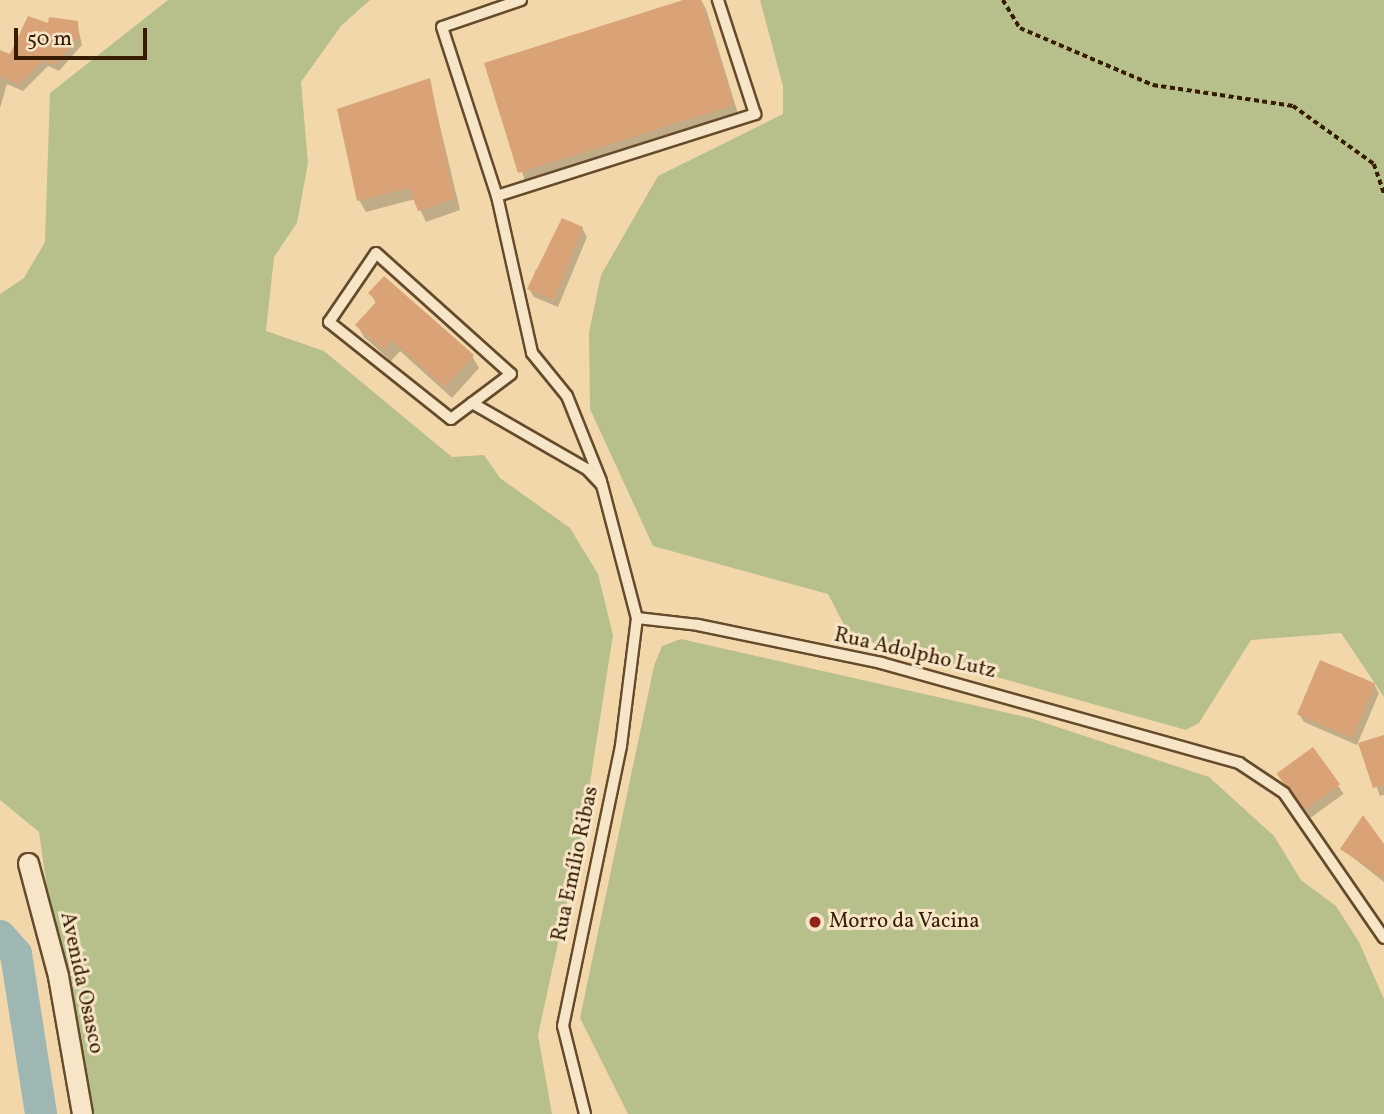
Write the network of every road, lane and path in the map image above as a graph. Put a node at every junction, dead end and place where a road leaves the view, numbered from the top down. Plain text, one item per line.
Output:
1 (521, 0) edge
2 (718, 0) edge
3 (1003, 0) edge
4 (1384, 193) edge
5 (497, 196) junction
6 (472, 403) junction
7 (602, 485) junction
8 (637, 618) junction
9 (28, 863) dead end
10 (1384, 938) edge
11 (82, 1114) edge
12 (585, 1114) edge

1 - 5 lane
2 - 5 lane
3 - 4 path
5 - 7 lane
6 - 6 lane
6 - 7 lane
7 - 8 lane
8 - 10 lane, Rua Adolpho Lutz
8 - 12 lane, Rua Emílio Ribas
9 - 11 street, Avenida Osasco

